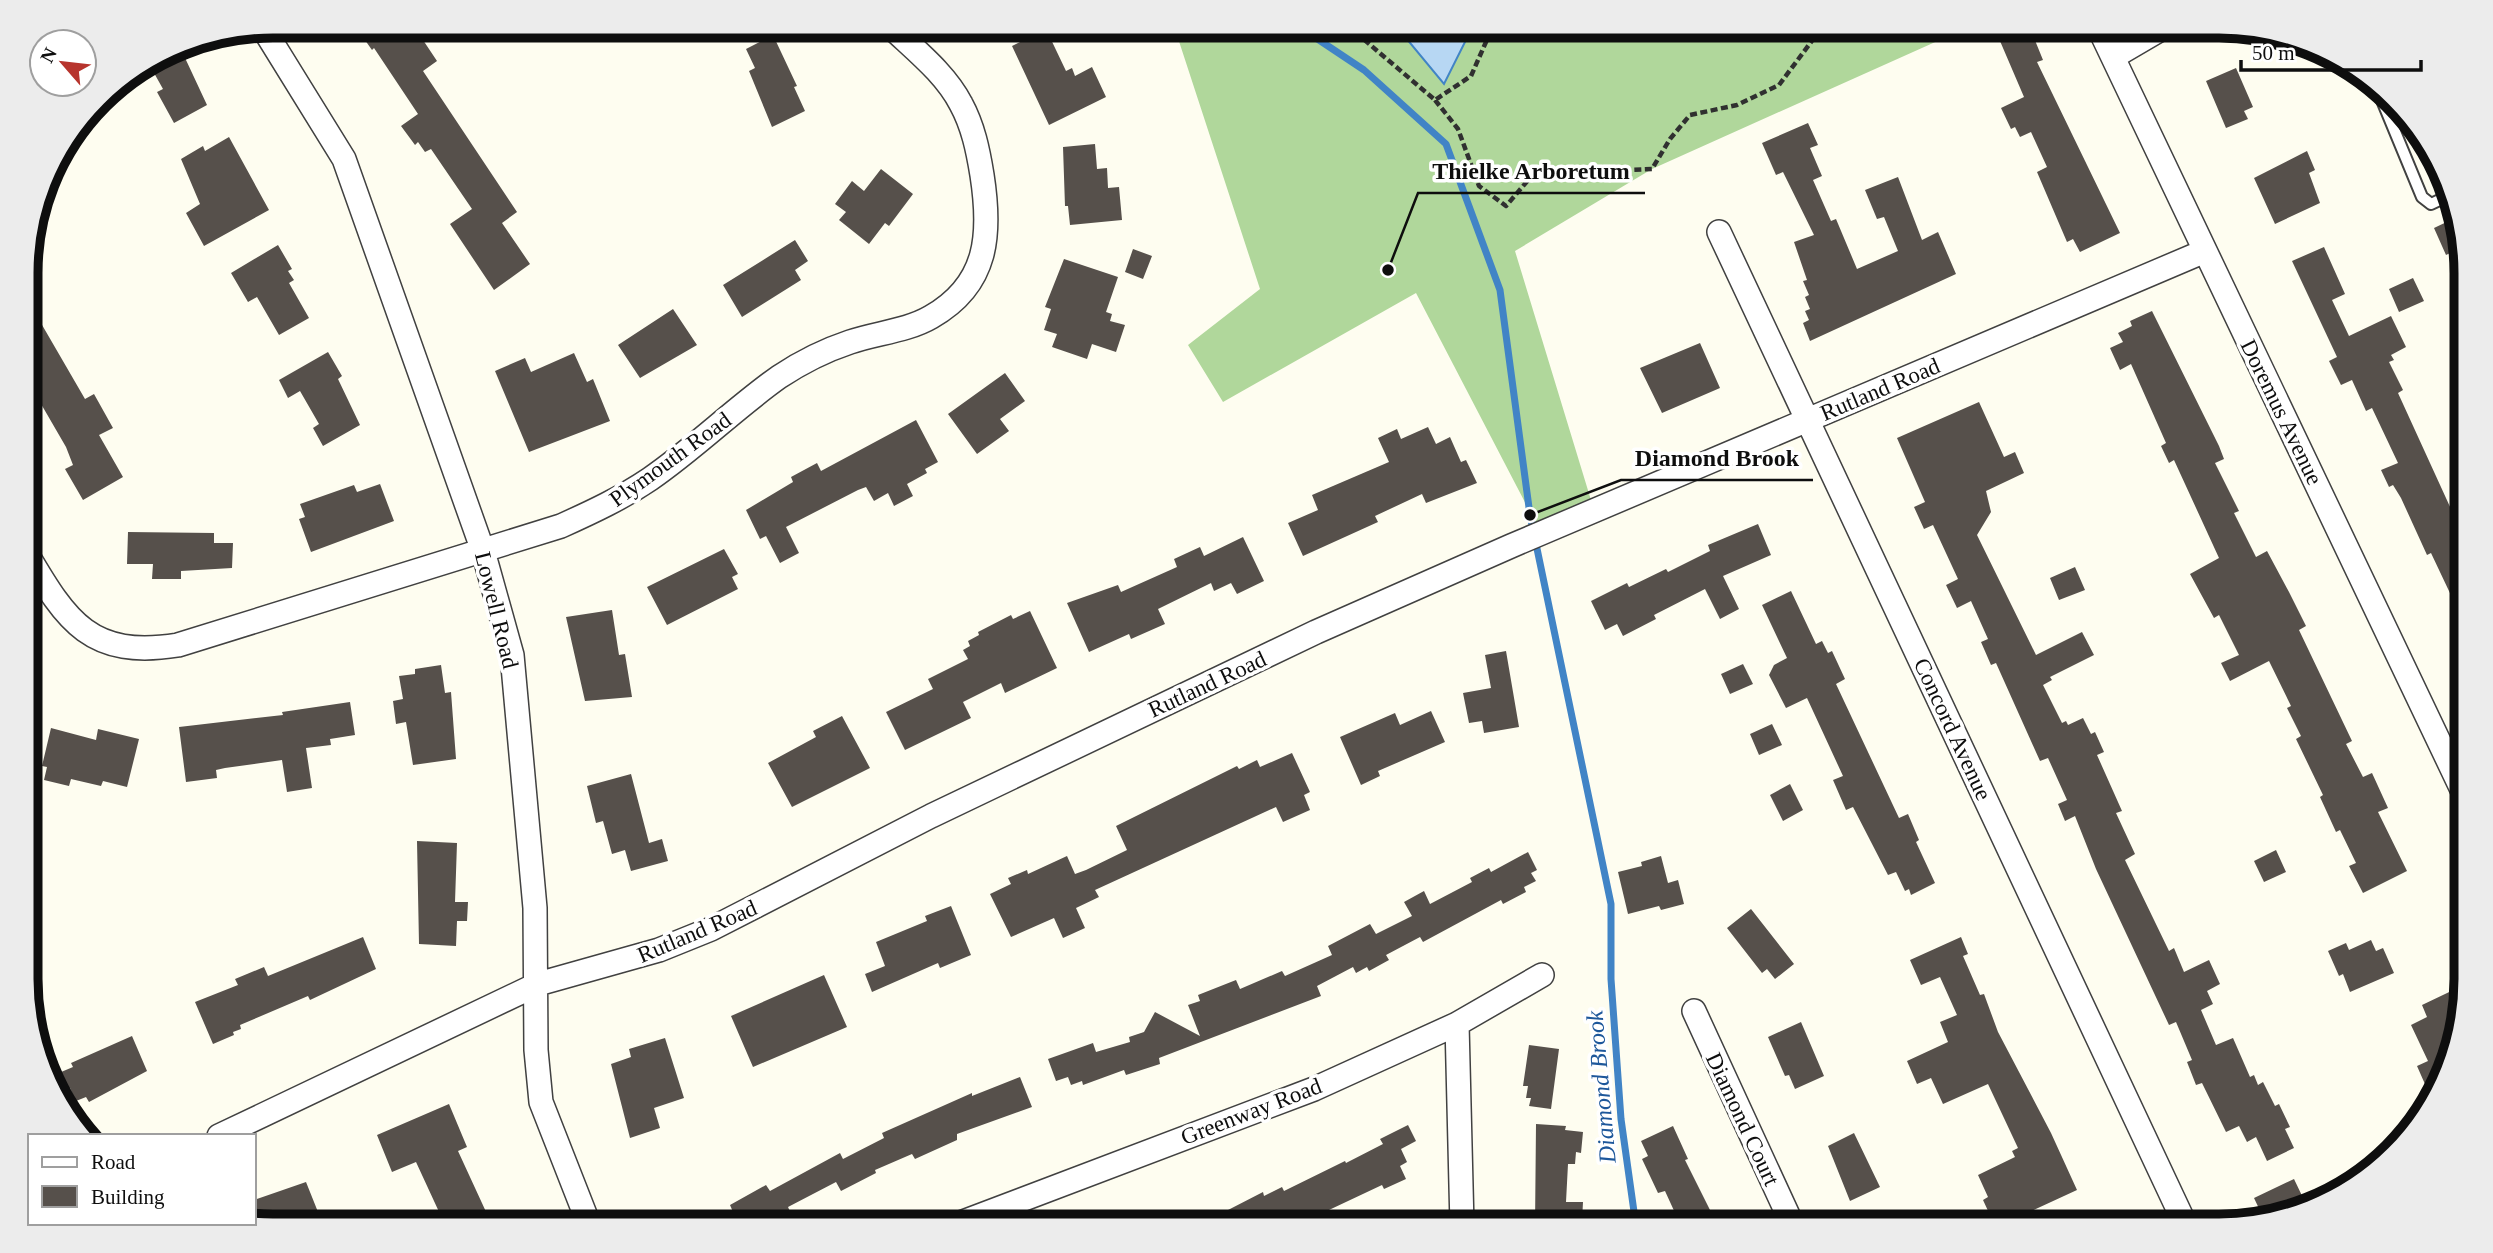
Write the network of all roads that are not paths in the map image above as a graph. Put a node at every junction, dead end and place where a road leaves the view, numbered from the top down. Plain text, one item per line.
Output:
1 (269, 38) edge
2 (903, 38) edge
3 (2104, 38) edge
4 (2145, 38) edge
5 (2113, 57) junction
6 (2384, 105) edge
7 (2442, 199) edge
8 (1719, 232) dead end
9 (2205, 251) junction
10 (1809, 419) junction
11 (483, 551) junction
12 (39, 574) edge
13 (2454, 773) edge
14 (1542, 975) dead end
15 (538, 984) junction
16 (1693, 1011) dead end
17 (1457, 1024) junction
18 (223, 1134) edge
19 (585, 1214) edge
20 (984, 1214) edge
21 (1462, 1214) edge
22 (1787, 1214) edge
23 (2180, 1214) edge

1 - 11 street, Lowell Road
2 - 11 street, Plymouth Road
3 - 5 street, Doremus Avenue
4 - 5 street
5 - 9 street, Doremus Avenue
6 - 7 lane
8 - 10 street, Concord Avenue
9 - 10 street, Rutland Road
9 - 13 street, Doremus Avenue
10 - 15 street, Rutland Road
10 - 23 street, Concord Avenue
11 - 12 street, Plymouth Road
11 - 15 street, Lowell Road
14 - 17 street, Greenway Road
15 - 18 street, Rutland Road
15 - 19 street, Lowell Road
16 - 22 street, Diamond Court
17 - 20 street, Greenway Road
17 - 21 street

